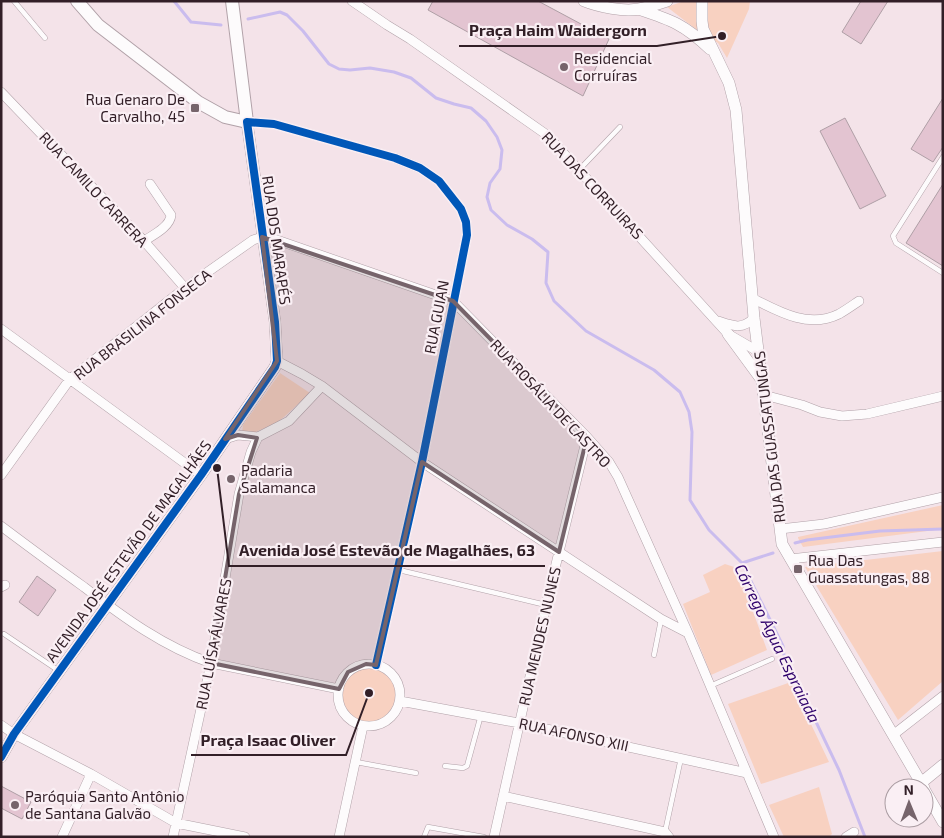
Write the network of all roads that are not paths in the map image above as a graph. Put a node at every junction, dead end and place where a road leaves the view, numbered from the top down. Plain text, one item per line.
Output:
1 (14, 1) edge
2 (77, 1) edge
3 (232, 1) edge
4 (352, 1) edge
5 (584, 1) edge
6 (667, 1) edge
7 (702, 1) edge
8 (638, 9) junction
9 (45, 38) dead end
10 (714, 53) junction
11 (1, 92) edge
12 (247, 122) junction
13 (620, 128) dead end
14 (943, 157) edge
15 (580, 170) junction
16 (150, 184) dead end
17 (262, 237) junction
18 (144, 241) junction
19 (943, 273) edge
20 (185, 288) junction
21 (752, 298) junction
22 (859, 300) dead end
23 (453, 301) junction
24 (754, 318) junction
25 (718, 321) junction
26 (1, 329) edge
27 (728, 334) junction
28 (759, 352) junction
29 (277, 361) junction
30 (70, 379) junction
31 (762, 382) junction
32 (322, 386) junction
33 (764, 394) junction
34 (943, 396) edge
35 (258, 437) junction
36 (587, 437) junction
37 (225, 439) junction
38 (422, 462) junction
39 (1, 475) edge
40 (200, 475) junction
41 (943, 497) edge
42 (1, 526) edge
43 (780, 529) junction
44 (943, 542) edge
45 (559, 552) junction
46 (790, 559) junction
47 (399, 570) junction
48 (107, 604) junction
49 (546, 605) junction
50 (661, 619) junction
51 (4, 634) dead end
52 (688, 634) junction
53 (654, 655) dead end
54 (772, 659) dead end
55 (211, 663) junction
56 (376, 665) junction
57 (58, 671) junction
58 (710, 686) junction
59 (338, 689) junction
60 (943, 696) edge
61 (400, 702) junction
62 (481, 715) junction
63 (519, 723) junction
64 (1, 725) edge
65 (363, 726) junction
66 (14, 734) junction
67 (893, 735) junction
68 (1, 757) edge
69 (682, 757) junction
70 (356, 762) junction
71 (943, 765) edge
72 (445, 766) dead end
73 (416, 773) dead end
74 (747, 773) junction
75 (91, 774) junction
76 (918, 778) edge
77 (931, 778) edge
78 (503, 796) junction
79 (934, 806) edge
80 (943, 822) edge
81 (176, 823) junction
82 (854, 832) dead end
83 (667, 834) edge
84 (62, 837) edge
85 (173, 837) edge
86 (244, 837) edge
87 (339, 837) edge
88 (424, 837) edge
89 (484, 837) edge
90 (494, 837) edge
91 (774, 837) edge
92 (846, 837) edge

1 - 9 lane
2 - 12 main road
3 - 12 main road, RUA DOS MARAPÉS
4 - 15 street, RUA DAS CORRUIRAS
5 - 8 street
6 - 8 street
7 - 10 street, RUA DAS GUASSATUNGAS
8 - 10 street
10 - 21 street, RUA DAS GUASSATUNGAS
11 - 18 street, RUA CAMILO CARRERA
12 - 17 street, RUA DOS MARAPÉS
12 - 23 street, RUA GUIAN
13 - 15 lane
14 - 19 lane
15 - 25 street, RUA DAS CORRUIRAS
16 - 18 street
17 - 20 street, RUA BRASILINA FONSECA
17 - 23 street, RUA ROSÁLIA DE CASTRO
17 - 29 street, RUA DOS MARAPÉS
18 - 20 street, RUA CAMILO CARRERA
20 - 30 street, RUA BRASILINA FONSECA
21 - 22 street
21 - 24 street, RUA DAS GUASSATUNGAS
23 - 36 street, RUA ROSÁLIA DE CASTRO
23 - 38 street, RUA GUIAN
24 - 25 street
24 - 28 street, RUA DAS GUASSATUNGAS
25 - 27 street, RUA DAS CORRUIRAS
26 - 30 street
27 - 28 street, RUA DAS CORRUIRAS
27 - 31 street
28 - 31 street, RUA DAS GUASSATUNGAS
29 - 32 street
29 - 37 street, AVENIDA JOSÉ ESTEVÃO DE MAGALHÃES
30 - 39 street, RUA BRASILINA FONSECA
30 - 40 street
31 - 33 street, RUA DAS GUASSATUNGAS
32 - 35 street
32 - 38 street
33 - 34 street
33 - 43 street, RUA DAS GUASSATUNGAS
35 - 37 street
35 - 55 street, RUA LUÍSA ÁLVARES
36 - 45 street, RUA MENDES NUNES
36 - 52 street, RUA ROSÁLIA DE CASTRO
37 - 40 street, AVENIDA JOSÉ ESTEVÃO DE MAGALHÃES
38 - 45 street
38 - 47 street, RUA GUIAN
40 - 48 street, AVENIDA JOSÉ ESTEVÃO DE MAGALHÃES
41 - 43 street
42 - 48 street
43 - 46 street, RUA DAS GUASSATUNGAS
44 - 46 street
45 - 49 street, RUA MENDES NUNES
45 - 50 street
46 - 67 street, RUA DAS GUASSATUNGAS
47 - 49 lane
47 - 56 street, RUA GUIAN
48 - 55 street
48 - 57 street, AVENIDA JOSÉ ESTEVÃO DE MAGALHÃES
49 - 63 street, RUA MENDES NUNES
50 - 52 street
50 - 53 lane
51 - 57 lane
52 - 58 street, RUA ROSÁLIA DE CASTRO
54 - 58 lane
55 - 59 street
55 - 81 street, RUA LUÍSA ÁLVARES
56 - 59 street
56 - 61 street
57 - 66 street, AVENIDA JOSÉ ESTEVÃO DE MAGALHÃES
58 - 74 street, RUA ROSÁLIA DE CASTRO
59 - 65 street
60 - 67 street
61 - 62 street, RUA AFONSO XIII
61 - 65 street
62 - 63 street, RUA AFONSO XIII
62 - 72 lane
63 - 69 street, RUA AFONSO XIII
63 - 78 street, RUA MENDES NUNES
64 - 66 street
65 - 70 street
66 - 68 street, AVENIDA JOSÉ ESTEVÃO DE MAGALHÃES
66 - 75 street
67 - 76 street, RUA DAS GUASSATUNGAS
69 - 74 street, RUA AFONSO XIII
69 - 83 lane
70 - 73 lane
70 - 87 street
71 - 77 street
74 - 91 street, RUA ROSÁLIA DE CASTRO
75 - 81 street
75 - 84 street
78 - 83 street
78 - 90 street, RUA MENDES NUNES
79 - 80 street, RUA DAS GUASSATUNGAS
81 - 85 street, RUA LUÍSA ÁLVARES
81 - 86 street
82 - 92 street
88 - 89 lane

